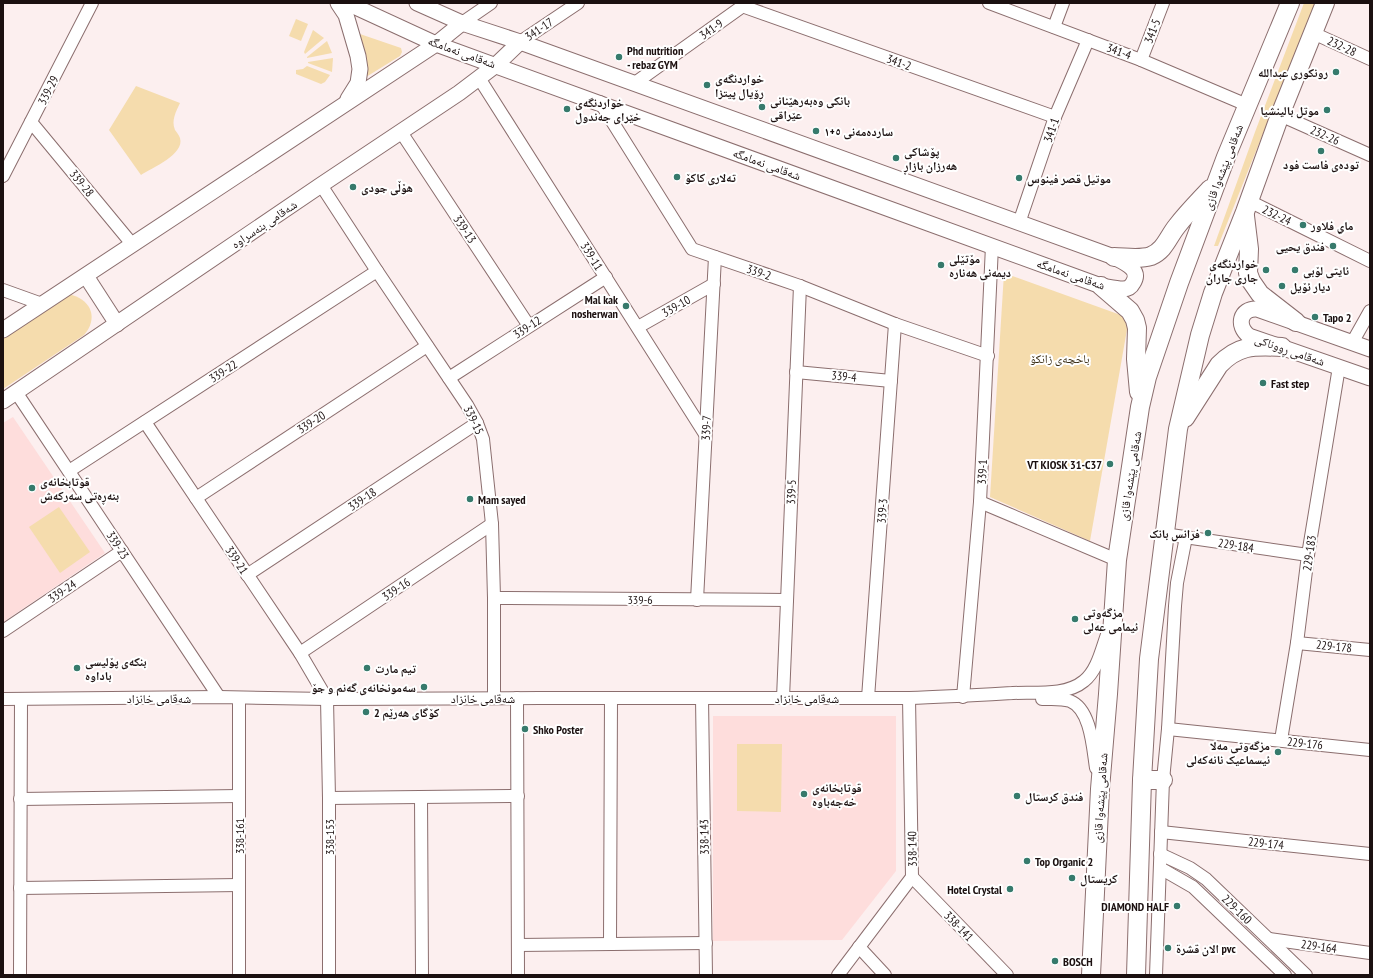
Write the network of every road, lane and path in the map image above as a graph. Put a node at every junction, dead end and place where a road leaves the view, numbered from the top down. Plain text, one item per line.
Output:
1 (92, 3) edge
2 (338, 3) edge
3 (347, 3) edge
4 (417, 3) edge
5 (491, 3) edge
6 (578, 3) edge
7 (989, 3) edge
8 (1063, 3) edge
9 (1163, 3) edge
10 (1290, 3) edge
11 (1326, 3) edge
12 (745, 5) edge
13 (462, 23) junction
14 (1054, 27) junction
15 (1313, 33) junction
16 (1088, 40) junction
17 (520, 42) junction
18 (436, 44) junction
19 (1370, 59) edge
20 (1141, 60) junction
21 (496, 65) junction
22 (480, 78) junction
23 (635, 83) junction
24 (600, 102) junction
25 (346, 104) junction
26 (1246, 106) junction
27 (1280, 114) junction
28 (1055, 117) junction
29 (31, 122) junction
30 (401, 132) junction
31 (1370, 155) edge
32 (3, 176) edge
33 (1217, 180) junction
34 (321, 185) junction
35 (1247, 207) junction
36 (1019, 223) junction
37 (132, 244) junction
38 (992, 246) junction
39 (715, 257) junction
40 (1114, 257) junction
41 (1370, 261) edge
42 (377, 271) junction
43 (86, 276) junction
44 (606, 277) junction
45 (714, 284) junction
46 (800, 286) junction
47 (1101, 286) junction
48 (3, 290) edge
49 (42, 304) junction
50 (1370, 311) edge
51 (1296, 322) junction
52 (117, 324) junction
53 (895, 324) junction
54 (529, 326) junction
55 (638, 327) junction
56 (3, 330) edge
57 (1352, 343) junction
58 (427, 346) junction
59 (1282, 347) junction
60 (1370, 349) edge
61 (988, 356) junction
62 (1339, 367) junction
63 (796, 372) junction
64 (448, 378) junction
65 (1370, 378) edge
66 (891, 381) junction
67 (16, 392) junction
68 (3, 401) edge
69 (1140, 407) junction
70 (145, 422) junction
71 (477, 422) junction
72 (1178, 429) junction
73 (705, 434) junction
74 (69, 471) junction
75 (196, 498) junction
76 (980, 502) junction
77 (492, 524) junction
78 (1164, 534) junction
79 (1186, 537) junction
80 (122, 551) junction
81 (1308, 556) junction
82 (1117, 560) junction
83 (247, 575) junction
84 (494, 598) junction
85 (696, 600) junction
86 (787, 600) junction
87 (1114, 615) junction
88 (3, 631) edge
89 (1297, 643) junction
90 (1370, 650) edge
91 (300, 653) junction
92 (963, 697) junction
93 (20, 698) junction
94 (219, 698) junction
95 (238, 698) junction
96 (494, 698) junction
97 (517, 698) junction
98 (611, 698) junction
99 (702, 698) junction
100 (783, 698) junction
101 (868, 698) junction
102 (909, 698) junction
103 (3, 699) edge
104 (328, 699) junction
105 (1168, 729) junction
106 (1281, 740) junction
107 (1370, 750) edge
108 (1142, 780) junction
109 (1163, 780) junction
110 (1100, 789) junction
111 (239, 796) junction
112 (518, 796) junction
113 (421, 797) junction
114 (329, 798) junction
115 (20, 799) junction
116 (1161, 832) junction
117 (1160, 854) junction
118 (1370, 854) edge
119 (1160, 868) junction
120 (912, 877) junction
121 (239, 885) junction
122 (20, 888) junction
123 (1269, 939) junction
124 (706, 943) junction
125 (610, 944) junction
126 (518, 945) junction
127 (859, 947) junction
128 (1370, 953) edge
129 (20, 975) edge
130 (239, 975) edge
131 (328, 975) edge
132 (422, 975) edge
133 (518, 975) edge
134 (706, 975) edge
135 (838, 975) edge
136 (885, 975) edge
137 (1007, 975) edge
138 (1091, 975) edge
139 (1136, 975) edge
140 (1156, 975) edge
141 (1285, 975) edge
142 (1306, 975) edge

1 - 29 street, 339-29
2 - 25 main road
3 - 18 main road, شەقامی نەمامگە
4 - 13 main road, شەقامی نەمامگە
5 - 13 street
6 - 17 street, 341-17
7 - 14 street, 341-4
8 - 14 street
9 - 20 street, 341-5
10 - 26 highway, شەقامی پێشەوا قازی
11 - 15 highway
12 - 23 street, 341-9
12 - 28 street, 341-2
13 - 17 main road, شەقامی نەمامگە
13 - 18 main road
14 - 16 street, 341-4
15 - 19 street, 232-28
15 - 27 highway
16 - 20 street, 341-4
16 - 28 street, 341-1
17 - 21 main road, شەقامی بنەسراوە
17 - 23 main road, شەقامی نەمامگە
18 - 21 main road, شەقامی نەمامگە
18 - 25 main road
20 - 26 street, 341-4
21 - 22 main road, شەقامی بنەسراوە
21 - 24 main road, شەقامی نەمامگە
22 - 30 main road, شەقامی بنەسراوە
22 - 44 street, 339-11
23 - 36 main road, شەقامی نەمامگە
24 - 38 main road, شەقامی نەمامگە
24 - 39 street, 339-2
25 - 37 main road
26 - 33 highway, شەقامی پێشەوا قازی
27 - 31 street, 232-26
27 - 35 highway
28 - 36 street, 341-1
29 - 32 street, 339-29
29 - 37 street, 339-28
30 - 34 main road, شەقامی بنەسراوە
30 - 54 street, 339-13
33 - 40 highway
33 - 69 highway, شەقامی پێشەوا قازی
34 - 42 street, 339-15
34 - 52 main road, شەقامی بنەسراوە
35 - 41 street, 232-24
35 - 51 highway
35 - 72 highway
36 - 40 main road, شەقامی نەمامگە
37 - 43 main road
38 - 47 main road, شەقامی نەمامگە
38 - 61 street, 339-1
39 - 45 street, 339-7
39 - 46 street, 339-2
40 - 47 main road, شەقامی نەمامگە
42 - 58 street, 339-15
42 - 70 street, 339-22
43 - 49 main road
43 - 52 main road
44 - 54 street, 339-12
44 - 55 street, 339-11
45 - 55 street, 339-10
45 - 73 street, 339-7
46 - 53 street, 339-2
46 - 63 street, 339-5
47 - 69 highway
48 - 49 street
49 - 56 main road
50 - 57 street
51 - 57 main road, شەقامی ڕووناکی
51 - 59 main road, شەقامی ڕووناکی
52 - 67 main road, شەقامی بنەسراوە
53 - 61 street, 339-2
53 - 66 street, 339-3
54 - 64 street, 339-12
55 - 73 street, 339-11
57 - 60 main road, شەقامی ڕووناکی
58 - 64 street, 339-15
58 - 75 street, 339-20
59 - 62 main road, شەقامی ڕووناکی
59 - 72 highway
61 - 76 street, 339-1
62 - 65 main road, شەقامی ڕووناکی
62 - 81 street, 229-183
63 - 66 street, 339-4
63 - 86 street, 339-5
64 - 71 street, 339-15
66 - 101 street, 339-3
67 - 68 main road, شەقامی بنەسراوە
67 - 74 street, 339-23
69 - 82 highway, شەقامی پێشەوا قازی
70 - 74 street, 339-22
70 - 75 street, 339-21
71 - 77 street, 339-15
71 - 83 street, 339-18
72 - 78 highway
73 - 85 street, 339-7
74 - 80 street, 339-23
75 - 83 street, 339-21
76 - 82 street
76 - 92 street, 339-1
77 - 84 street, 339-15
77 - 91 street, 339-16
78 - 79 street, 229-184
78 - 108 highway
79 - 81 street, 229-184
79 - 105 street
80 - 88 street, 339-24
80 - 94 street, 339-23
81 - 89 street, 229-183
82 - 87 highway, شەقامی پێشەوا قازی
83 - 91 street, 339-21
84 - 85 street, 339-6
84 - 96 street, 339-15
85 - 86 street, 339-6
86 - 100 street, 339-5
87 - 92 street, شەقامی خانزاد
87 - 110 highway, شەقامی پێشەوا قازی
89 - 90 street, 229-178
89 - 106 street, 229-183
91 - 104 street, 339-21
92 - 102 street, شەقامی خانزاد
92 - 110 street, شەقامی خانزاد
93 - 94 street, شەقامی خانزاد
93 - 103 street, شەقامی خانزاد
93 - 115 street
94 - 95 street, شەقامی خانزاد
95 - 104 street, شەقامی خانزاد
95 - 111 street, 338-161
96 - 97 street, شەقامی خانزاد
96 - 104 street, شەقامی خانزاد
97 - 98 street, شەقامی خانزاد
97 - 112 street
98 - 99 street, شەقامی خانزاد
98 - 125 street
99 - 100 street, شەقامی خانزاد
99 - 124 street, 338-143
100 - 101 street, شەقامی خانزاد
101 - 102 street, شەقامی خانزاد
102 - 120 street, 338-140
104 - 114 street, 338-153
105 - 106 street, 229-176
105 - 109 street
106 - 107 street, 229-176
108 - 109 highway
108 - 139 highway
109 - 116 street
110 - 138 highway, شەقامی پێشەوا قازی
111 - 115 street
111 - 121 street, 338-161
112 - 113 street
112 - 126 street
113 - 114 street
113 - 132 street
114 - 131 street, 338-153
115 - 122 street
116 - 117 street
116 - 118 street, 229-174
117 - 119 street
117 - 123 street, 229-160
119 - 140 street
119 - 141 street, 229-160
120 - 127 street, 338-140
120 - 137 street, 338-141
121 - 122 street
121 - 130 street, 338-161
122 - 129 street
123 - 128 street, 229-164
123 - 142 street, 229-160
124 - 125 street
124 - 134 street, 338-143
125 - 126 street
126 - 133 street
127 - 135 street, 338-140
127 - 136 street

